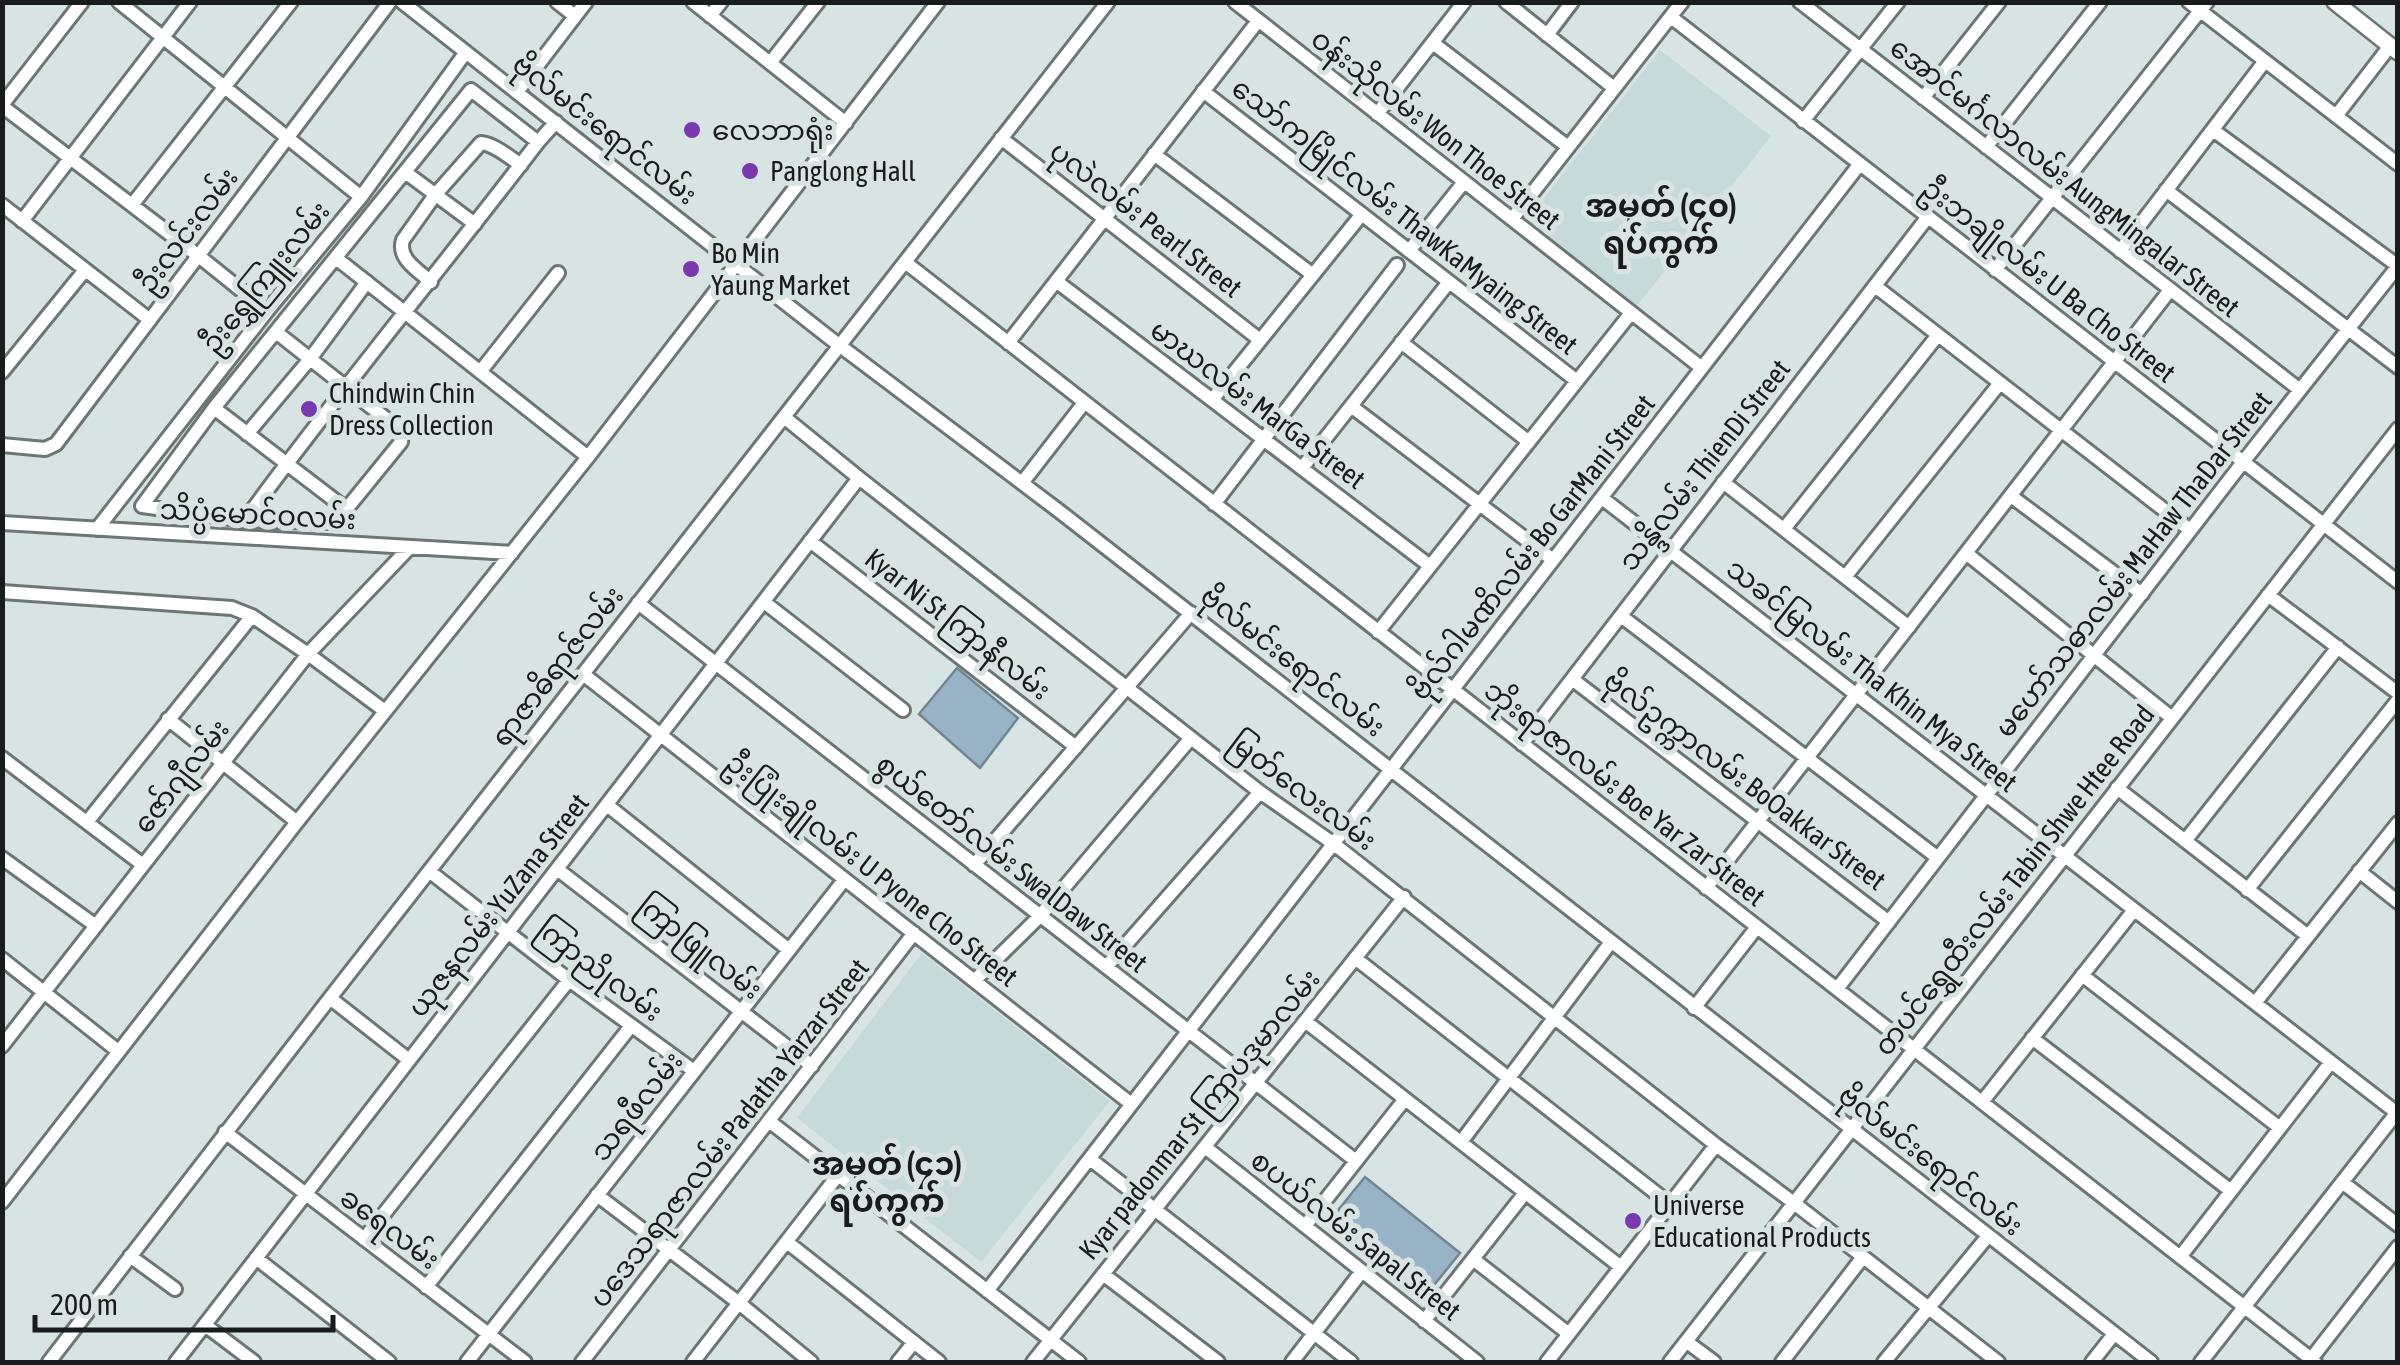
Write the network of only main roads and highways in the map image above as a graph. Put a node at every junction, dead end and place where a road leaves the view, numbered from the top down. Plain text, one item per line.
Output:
1 (2334, 2) edge
2 (2394, 49) edge

1 - 2 main road

